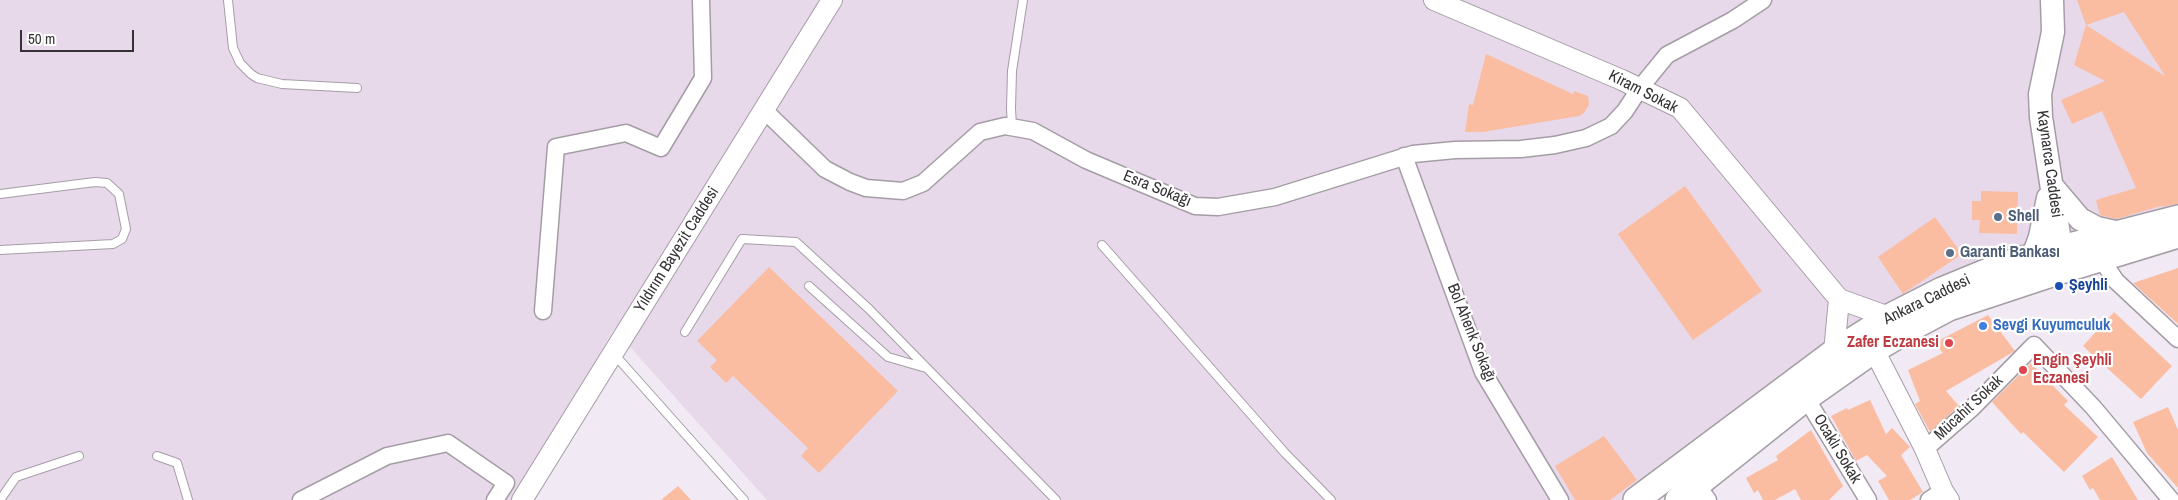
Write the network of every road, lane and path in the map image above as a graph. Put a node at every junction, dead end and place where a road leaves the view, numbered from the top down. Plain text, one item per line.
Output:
1 (228, 0) edge
2 (701, 0) edge
3 (832, 0) edge
4 (1023, 0) edge
5 (1434, 0) edge
6 (1763, 0) edge
7 (2052, 0) edge
8 (356, 88) dead end
9 (1640, 88) junction
10 (764, 110) junction
11 (1012, 127) junction
12 (1404, 156) junction
13 (2051, 185) junction
14 (0, 194) edge
15 (2178, 218) edge
16 (2120, 233) junction
17 (2178, 235) edge
18 (1102, 245) dead end
19 (0, 250) edge
20 (2032, 256) junction
21 (2064, 258) junction
22 (2101, 259) junction
23 (809, 286) dead end
24 (1839, 299) junction
25 (543, 311) dead end
26 (1889, 317) junction
27 (685, 332) dead end
28 (2178, 339) edge
29 (1874, 350) junction
30 (1834, 352) junction
31 (613, 353) junction
32 (928, 368) junction
33 (1806, 398) junction
34 (1925, 449) junction
35 (79, 456) dead end
36 (157, 456) dead end
37 (1694, 495) edge
38 (1940, 497) edge
39 (0, 500) edge
40 (188, 500) edge
41 (301, 500) edge
42 (495, 500) edge
43 (522, 500) edge
44 (744, 500) edge
45 (1056, 500) edge
46 (1331, 500) edge
47 (1560, 500) edge
48 (1636, 500) edge
49 (1868, 500) edge
50 (2171, 500) edge

1 - 8 lane
2 - 25 street
3 - 10 street, Yıldırım Bayezit Caddesi
4 - 11 lane
5 - 9 street, Kiram Sokak
6 - 9 street, Esra Sokağı
7 - 13 main road, Kaynarca Caddesi
9 - 12 street, Esra Sokağı
9 - 24 street, Kiram Sokak
10 - 11 street, Esra Sokağı
10 - 31 street, Yıldırım Bayezit Caddesi
11 - 12 street, Esra Sokağı
12 - 47 street, Bol Ahenk Sokağı
13 - 16 main road
13 - 20 main road
13 - 21 main road, Kaynarca Caddesi
14 - 19 lane
15 - 16 main road, Ankara Caddesi
16 - 21 main road, Ankara Caddesi
17 - 22 main road, Ankara Caddesi
18 - 46 lane
20 - 21 main road, Ankara Caddesi
20 - 26 main road, Ankara Caddesi
21 - 22 main road, Ankara Caddesi
21 - 29 main road, Ankara Caddesi
22 - 28 street
23 - 32 lane
24 - 26 street
24 - 30 street
26 - 30 main road, Ankara Caddesi
27 - 32 lane
29 - 33 main road, Ankara Caddesi
29 - 34 street
30 - 48 main road, Ankara Caddesi
31 - 43 street, Yıldırım Bayezit Caddesi
31 - 44 lane
32 - 45 lane
33 - 37 main road, Ankara Caddesi
33 - 49 street, Ocaklı Sokak
34 - 38 street
34 - 50 street, Mücahit Sokak
35 - 39 lane
36 - 40 lane
41 - 42 street

